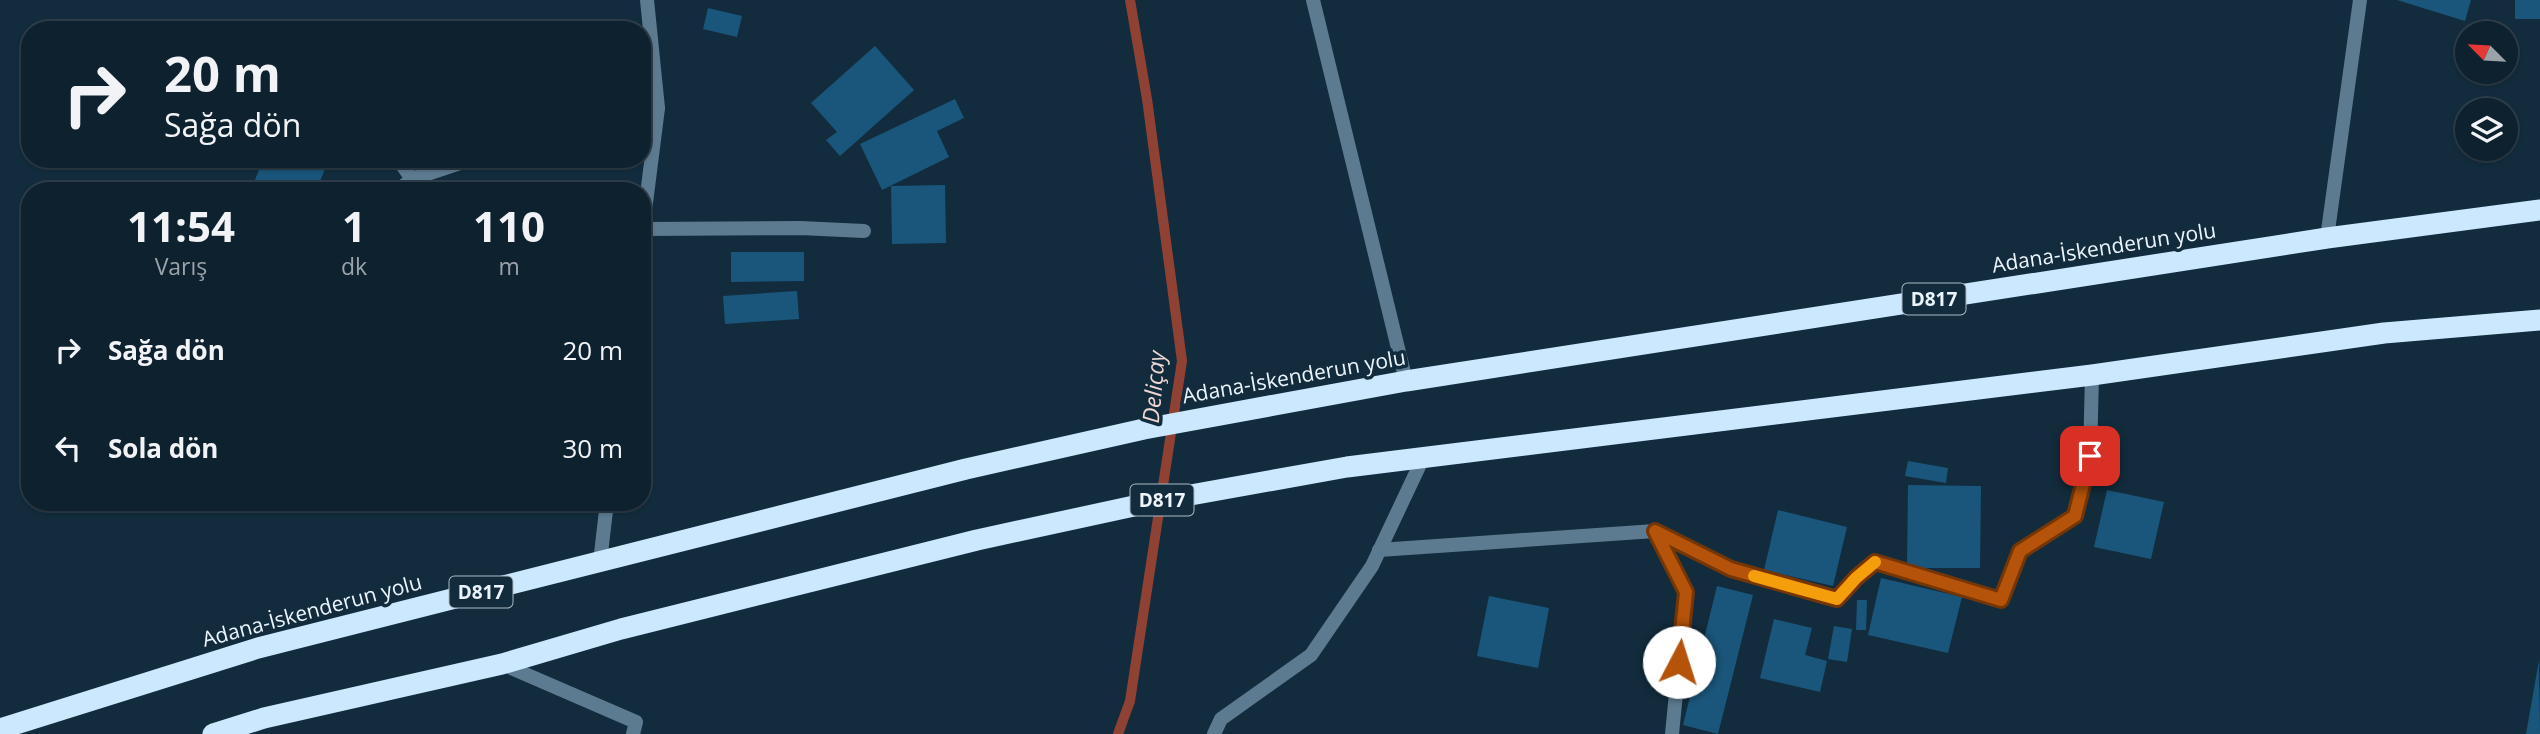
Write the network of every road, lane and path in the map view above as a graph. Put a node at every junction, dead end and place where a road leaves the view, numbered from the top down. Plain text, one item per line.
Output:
1 (647, 0) edge
2 (1313, 0) edge
3 (2360, 0) edge
4 (649, 21) edge
5 (651, 39) edge
6 (651, 103) edge
7 (658, 108) junction
8 (651, 166) edge
9 (404, 168) edge
10 (445, 168) edge
11 (412, 179) junction
12 (408, 182) edge
13 (2540, 211) edge
14 (864, 231) dead end
15 (651, 232) edge
16 (2327, 238) junction
17 (2540, 320) edge
18 (2092, 375) junction
19 (1406, 381) junction
20 (1423, 458) junction
21 (606, 511) edge
22 (1655, 531) junction
23 (1379, 550) junction
24 (600, 562) junction
25 (502, 664) junction
26 (0, 729) edge
27 (1676, 733) edge
28 (213, 734) edge
29 (633, 734) edge
30 (1214, 734) edge

1 - 4 street
2 - 19 street
3 - 16 street
5 - 7 street
6 - 7 street
7 - 8 street
9 - 11 street
10 - 11 street
11 - 12 street
13 - 16 highway, Adana-İskenderun yolu / D817
14 - 15 street
16 - 19 highway, Adana-İskenderun yolu / D817
17 - 18 highway, D817
18 - 20 highway, D817
18 - 22 street
19 - 24 highway, Adana-İskenderun yolu / D817
20 - 23 street
20 - 25 highway, D817
21 - 24 street
22 - 23 street
22 - 27 street
23 - 30 street
24 - 26 highway, Adana-İskenderun yolu / D817
25 - 28 highway, D817
25 - 29 street

